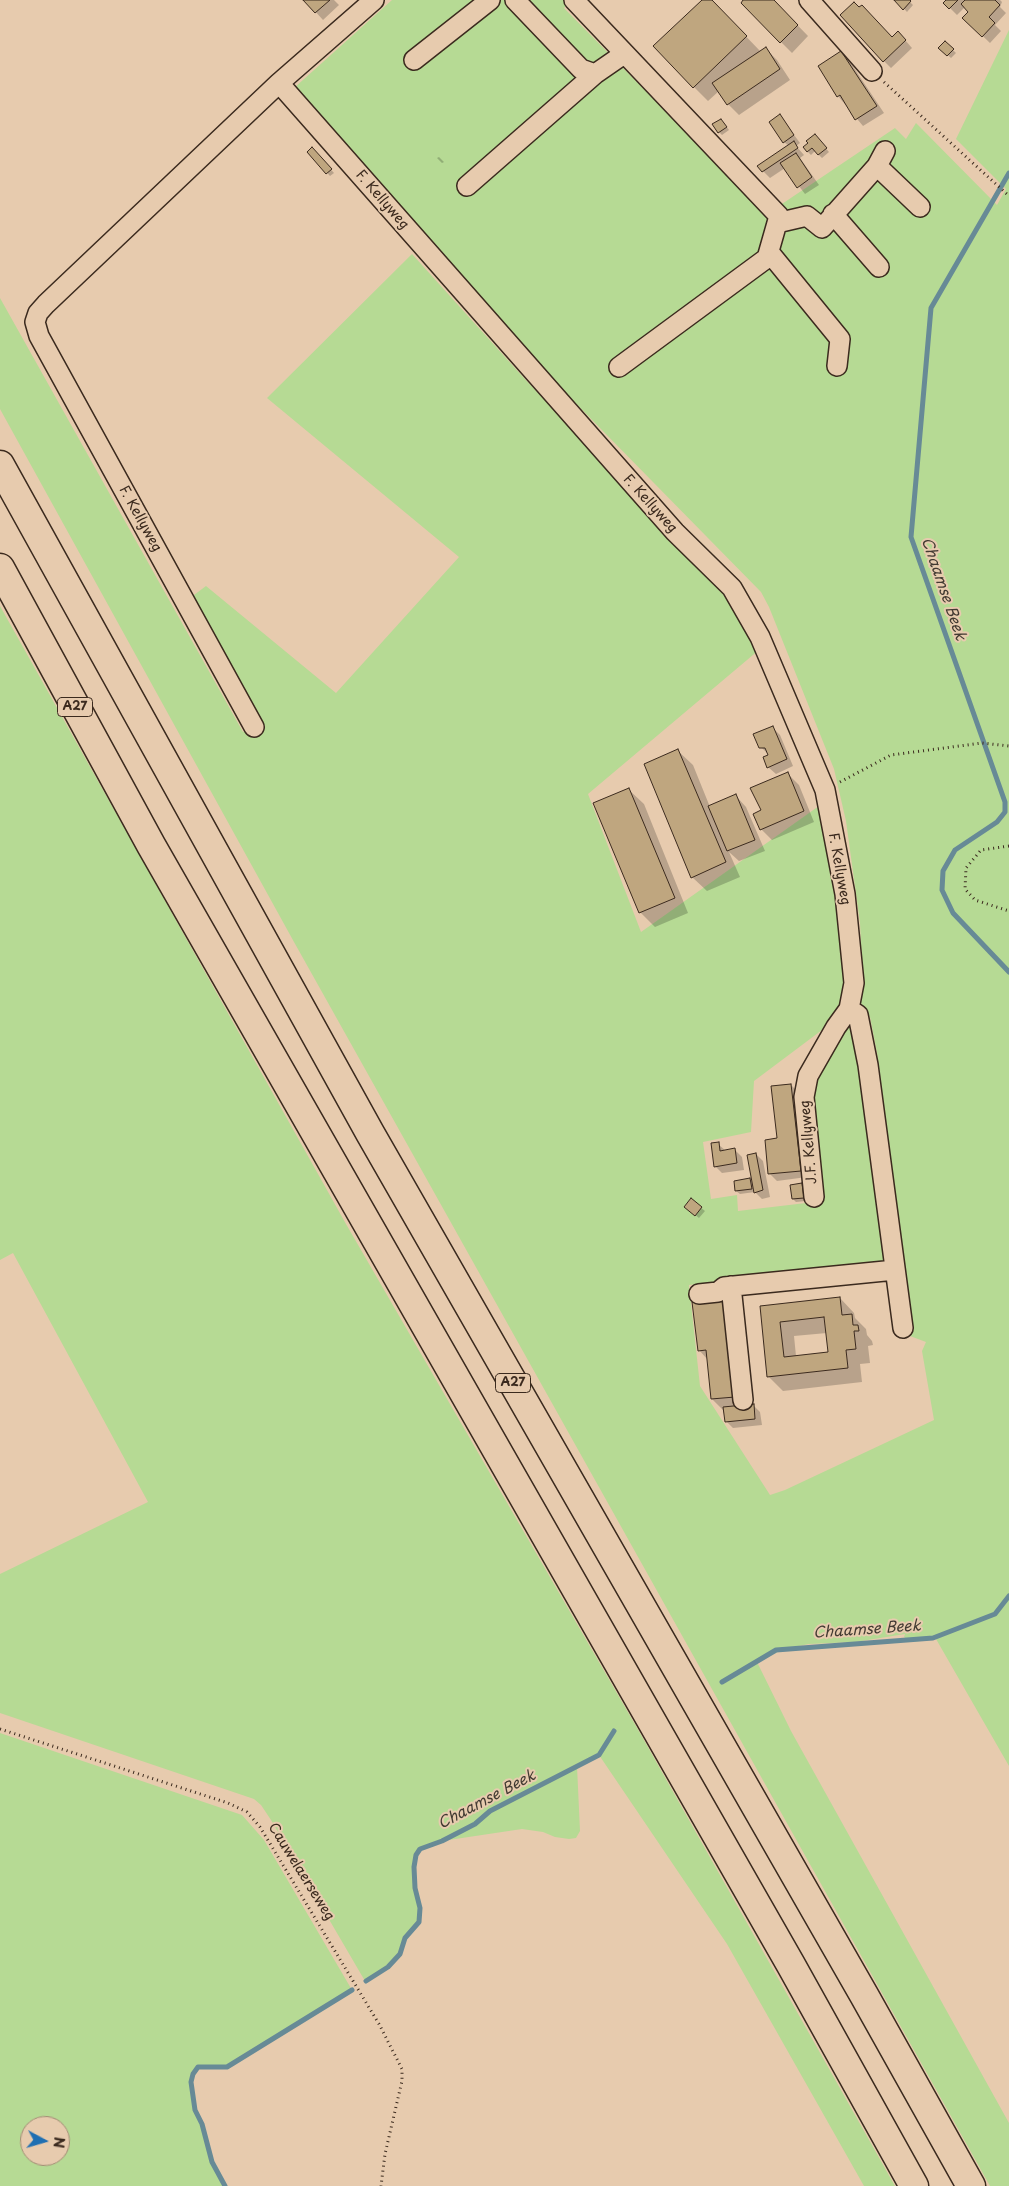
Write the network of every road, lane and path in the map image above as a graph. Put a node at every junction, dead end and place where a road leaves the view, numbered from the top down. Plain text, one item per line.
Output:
1 (374, 0) edge
2 (490, 0) edge
3 (515, 0) edge
4 (574, 0) edge
5 (809, 0) edge
6 (624, 54) junction
7 (414, 60) dead end
8 (872, 71) joint
9 (595, 74) junction
10 (279, 83) junction
11 (467, 186) dead end
12 (1009, 196) edge
13 (920, 207) dead end
14 (833, 214) junction
15 (777, 223) junction
16 (769, 252) junction
17 (879, 268) dead end
18 (837, 366) dead end
19 (618, 367) dead end
20 (0, 465) edge
21 (0, 568) edge
22 (254, 726) dead end
23 (1009, 746) edge
24 (825, 790) junction
25 (1009, 846) edge
26 (1009, 911) edge
27 (849, 1009) junction
28 (814, 1197) dead end
29 (895, 1270) junction
30 (730, 1286) junction
31 (699, 1294) dead end
32 (903, 1328) dead end
33 (743, 1400) dead end
34 (0, 1729) edge
35 (381, 2186) edge
36 (914, 2186) edge
37 (971, 2186) edge

1 - 10 street, F. Kellyweg
2 - 7 street
3 - 9 street
4 - 6 street
5 - 8 street
6 - 9 street
6 - 15 street
8 - 12 path
9 - 11 street
10 - 22 street, F. Kellyweg
10 - 24 street, F. Kellyweg
13 - 14 street
14 - 15 street
14 - 17 street
15 - 16 street
16 - 18 street
16 - 19 street
20 - 37 highway, A27
21 - 36 highway, A27
23 - 24 path
24 - 27 street, F. Kellyweg
25 - 26 path
27 - 28 street, J.F. Kellyweg
27 - 29 street
29 - 30 street
29 - 32 street
30 - 31 street
30 - 33 street
34 - 35 path, Cauwelaerseweg

